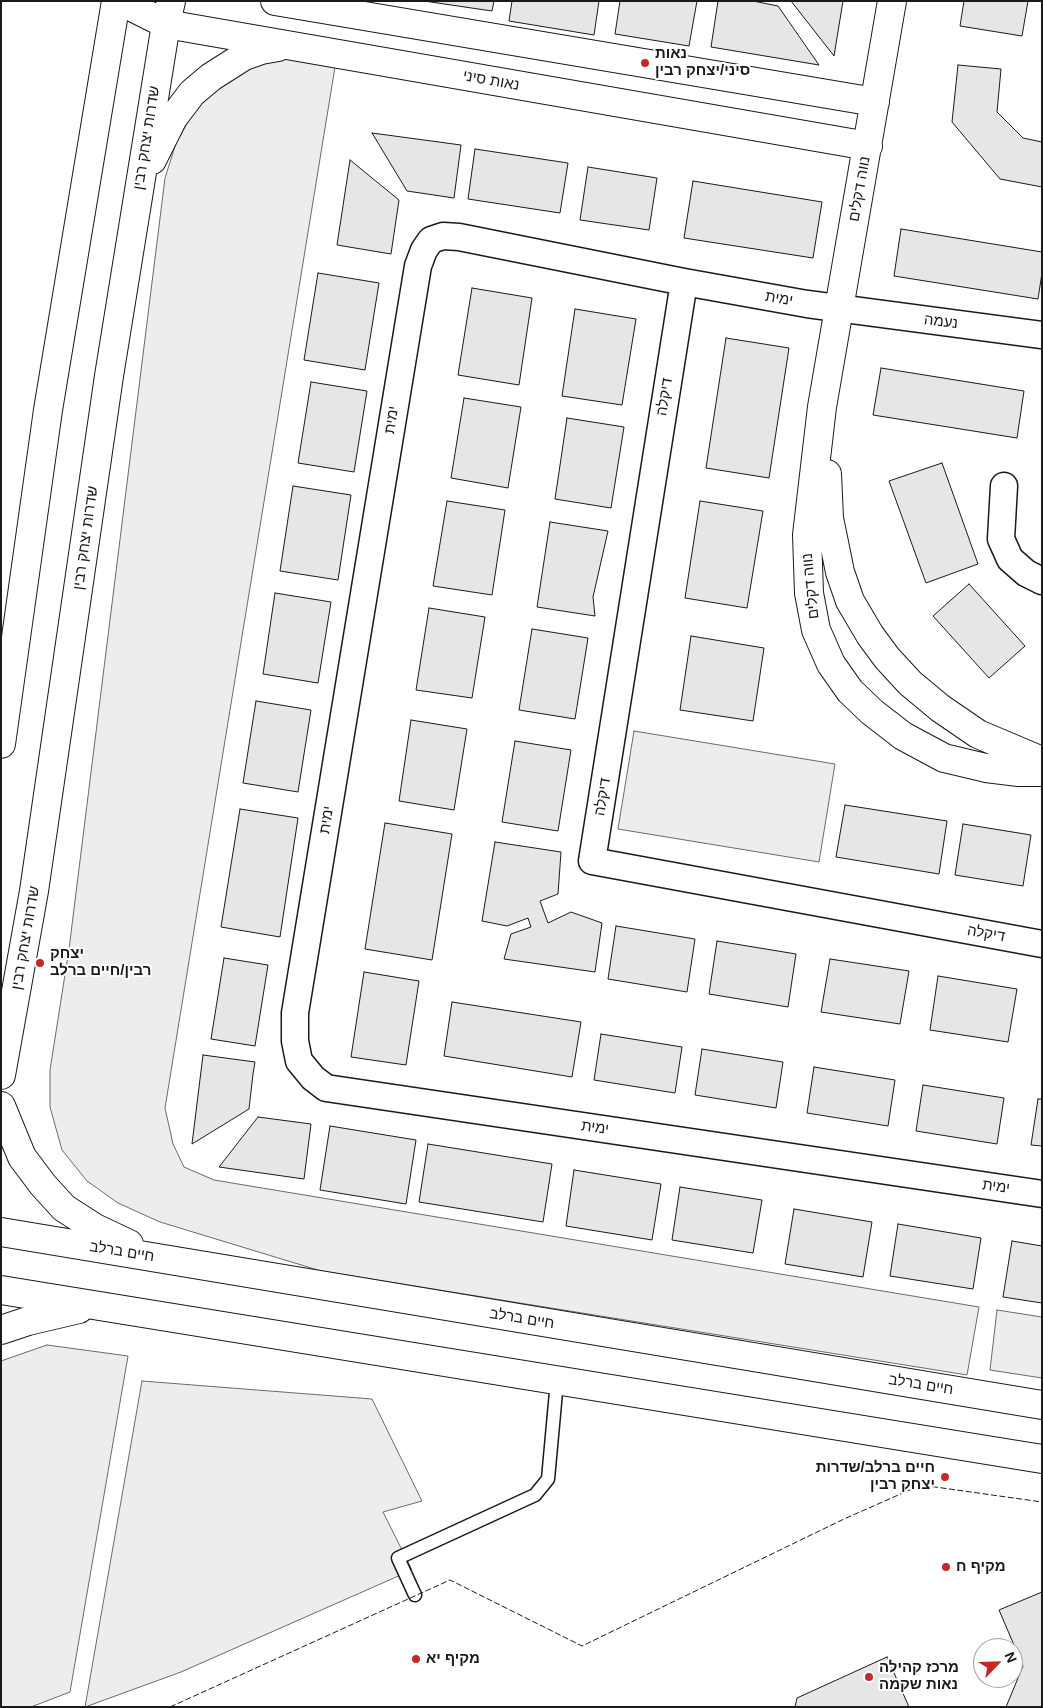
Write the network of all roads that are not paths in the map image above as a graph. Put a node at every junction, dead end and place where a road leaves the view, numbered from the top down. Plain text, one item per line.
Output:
1 (118, 1) edge
2 (275, 1) edge
3 (892, 1) edge
4 (304, 4) edge
5 (168, 12) edge
6 (285, 46) junction
7 (875, 102) junction
8 (868, 146) junction
9 (140, 183) junction
10 (684, 282) junction
11 (839, 309) junction
12 (1042, 335) edge
13 (822, 407) junction
14 (1004, 486) dead end
15 (1042, 581) edge
16 (1, 744) edge
17 (1042, 761) edge
18 (1042, 772) edge
19 (1042, 944) edge
20 (1, 1075) edge
21 (1, 1106) edge
22 (1042, 1194) edge
23 (1, 1232) edge
24 (159, 1258) junction
25 (1, 1290) edge
26 (91, 1306) junction
27 (1, 1330) edge
28 (557, 1381) junction
29 (1042, 1405) edge
30 (1042, 1459) edge
31 (415, 1595) dead end

1 - 5 street, נאות סיני
1 - 16 street
2 - 4 street
3 - 7 street, נווה דקלים
4 - 7 street
5 - 6 street, נאות סיני
5 - 9 street, שדרות יצחק רבין
6 - 8 street, נאות סיני
6 - 9 street
7 - 8 street, נווה דקלים
8 - 11 street, נווה דקלים
9 - 20 street, שדרות יצחק רבין
10 - 11 street, ימית
10 - 19 street, דיקלה
10 - 22 street, ימית
11 - 12 street, נעמה
11 - 13 street, נווה דקלים
13 - 17 street, נווה דקלים
13 - 18 street, נווה דקלים
14 - 15 street
21 - 24 street
23 - 24 street, חיים ברלב
24 - 29 street, חיים ברלב
25 - 26 street
26 - 27 street
26 - 28 street
28 - 30 street
28 - 31 lane

